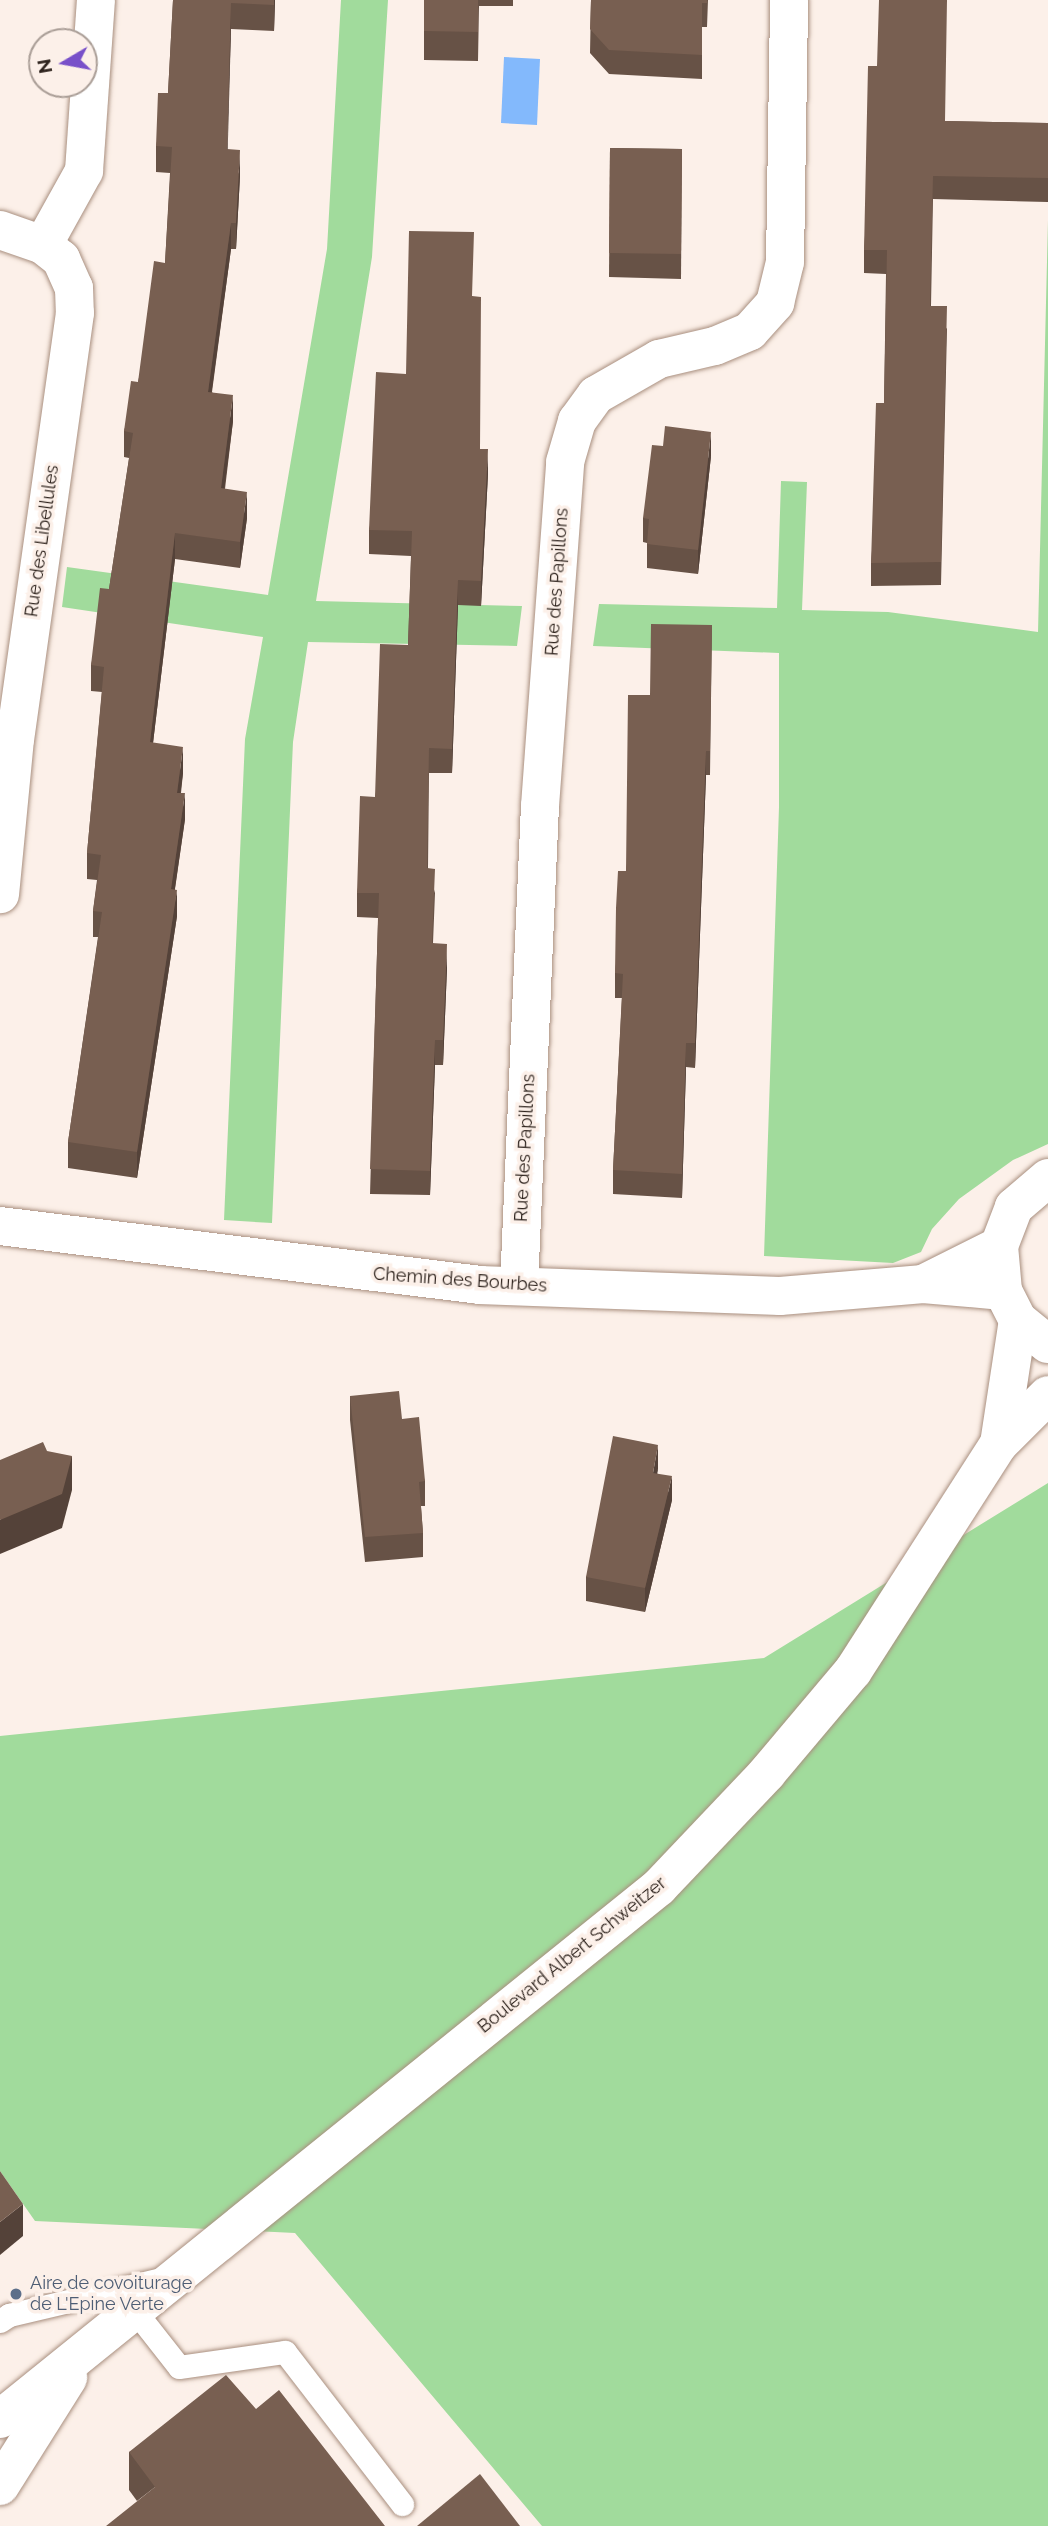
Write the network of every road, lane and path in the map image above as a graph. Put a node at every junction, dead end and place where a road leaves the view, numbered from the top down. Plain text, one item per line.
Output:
1 (96, 0) edge
2 (789, 0) edge
3 (0, 230) edge
4 (43, 245) junction
5 (7, 738) edge
6 (0, 894) edge
7 (1048, 1178) edge
8 (0, 1226) edge
9 (999, 1246) junction
10 (923, 1284) junction
11 (519, 1286) junction
12 (1011, 1306) junction
13 (1048, 1343) edge
14 (1048, 1395) edge
15 (999, 1444) junction
16 (179, 2275) junction
17 (135, 2311) junction
18 (0, 2321) edge
19 (85, 2352) junction
20 (0, 2418) edge
21 (0, 2486) edge
22 (402, 2504) dead end

1 - 4 street
2 - 11 street, Rue des Papillons
3 - 4 street, Rue des Libellules
4 - 5 street, Rue des Libellules
5 - 6 street, Rue des Libellules
7 - 9 street
8 - 11 street, Chemin des Bourbes
9 - 10 street, Chemin des Bourbes
9 - 12 street, Boulevard Albert Schweitzer
10 - 11 street, Chemin des Bourbes
10 - 12 street, Chemin des Bourbes
12 - 13 street
12 - 15 street, Boulevard Albert Schweitzer
14 - 15 street, Boulevard Albert Schweitzer
15 - 16 street, Boulevard Albert Schweitzer
16 - 17 street, Boulevard Albert Schweitzer
16 - 18 lane
17 - 19 street, Boulevard Albert Schweitzer
17 - 22 lane
19 - 20 street, Boulevard Albert Schweitzer
19 - 21 street, Boulevard Albert Schweitzer

